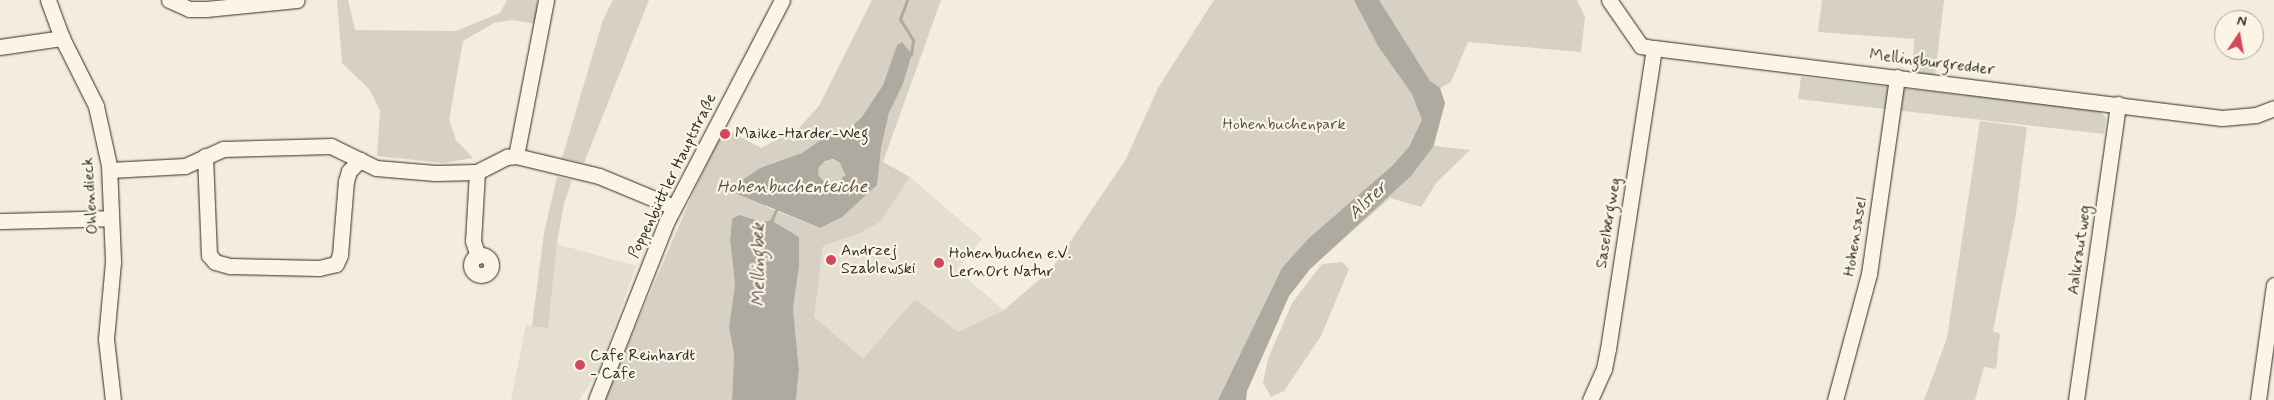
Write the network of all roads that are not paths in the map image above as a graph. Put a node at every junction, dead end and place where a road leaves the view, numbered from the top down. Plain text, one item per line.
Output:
1 (48, 0) edge
2 (169, 0) edge
3 (297, 0) edge
4 (546, 0) edge
5 (782, 0) edge
6 (1609, 0) edge
7 (62, 38) junction
8 (0, 47) edge
9 (1654, 48) junction
10 (1897, 77) junction
11 (2118, 104) junction
12 (2274, 108) edge
13 (206, 156) junction
14 (516, 156) junction
15 (360, 160) junction
16 (110, 170) junction
17 (477, 172) junction
18 (674, 207) junction
19 (112, 218) junction
20 (0, 221) edge
21 (478, 256) dead end
22 (2274, 285) edge
23 (113, 400) edge
24 (596, 400) edge
25 (1590, 400) edge
26 (1836, 400) edge
27 (2076, 400) edge
28 (2258, 400) edge

1 - 7 street, Ohlendieck
2 - 3 street
4 - 14 street
5 - 18 street, Poppenbüttler Hauptstraße
6 - 9 street, Mellingburgredder
7 - 8 street
7 - 16 street, Ohlendieck
9 - 10 street, Mellingburgredder
9 - 25 street, Saselbergweg
10 - 11 street, Mellingburgredder
10 - 26 street, Hohensasel
11 - 12 street, Mellingburgredder
11 - 27 street, Aalkrautweg
13 - 15 street
13 - 15 street
13 - 16 street
14 - 17 street
14 - 18 street
15 - 17 street
16 - 19 street, Ohlendieck
17 - 21 street
18 - 24 street, Poppenbüttler Hauptstraße
19 - 20 street
19 - 23 street, Ohlendieck
22 - 28 street

